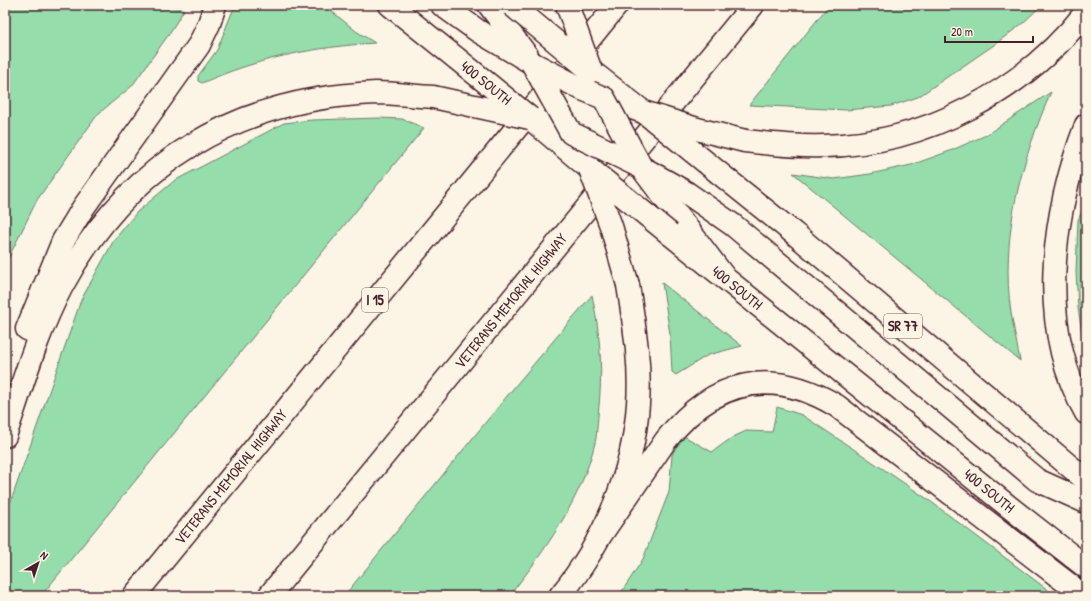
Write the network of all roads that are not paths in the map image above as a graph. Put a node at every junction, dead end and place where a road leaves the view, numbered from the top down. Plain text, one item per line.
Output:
1 (215, 5) edge
2 (390, 5) edge
3 (442, 5) edge
4 (567, 5) edge
5 (617, 5) edge
6 (753, 5) edge
7 (498, 7) edge
8 (1086, 12) edge
9 (532, 63) junction
10 (592, 71) junction
11 (604, 98) junction
12 (643, 112) junction
13 (530, 118) junction
14 (1086, 125) edge
15 (570, 133) junction
16 (642, 167) junction
17 (590, 169) junction
18 (675, 227) junction
19 (5, 397) edge
20 (1086, 413) edge
21 (5, 436) edge
22 (1086, 480) edge
23 (1086, 502) edge
24 (598, 539) junction
25 (1086, 567) edge
26 (134, 596) edge
27 (269, 596) edge
28 (560, 596) edge
29 (1084, 596) edge

1 - 19 main road
2 - 13 main road, 400 SOUTH, bridge
3 - 9 main road
4 - 10 main road, bridge
5 - 26 main road, VETERANS MEMORIAL HIGHWAY / I 15
6 - 27 main road, VETERANS MEMORIAL HIGHWAY
7 - 9 main road
7 - 10 main road, SR 77, bridge
8 - 12 main road, bridge
9 - 11 main road, bridge
9 - 15 main road, bridge
10 - 11 main road
10 - 12 main road, SR 77
11 - 12 main road
11 - 16 main road, bridge
12 - 22 main road, SR 77, bridge
13 - 15 main road
13 - 17 main road, 400 SOUTH
13 - 21 main road, bridge
14 - 20 main road
15 - 16 main road, bridge
15 - 17 main road
16 - 18 main road
16 - 23 main road
17 - 18 main road, 400 SOUTH, bridge
17 - 24 main road, bridge
18 - 25 main road, 400 SOUTH
24 - 28 main road
24 - 29 main road

